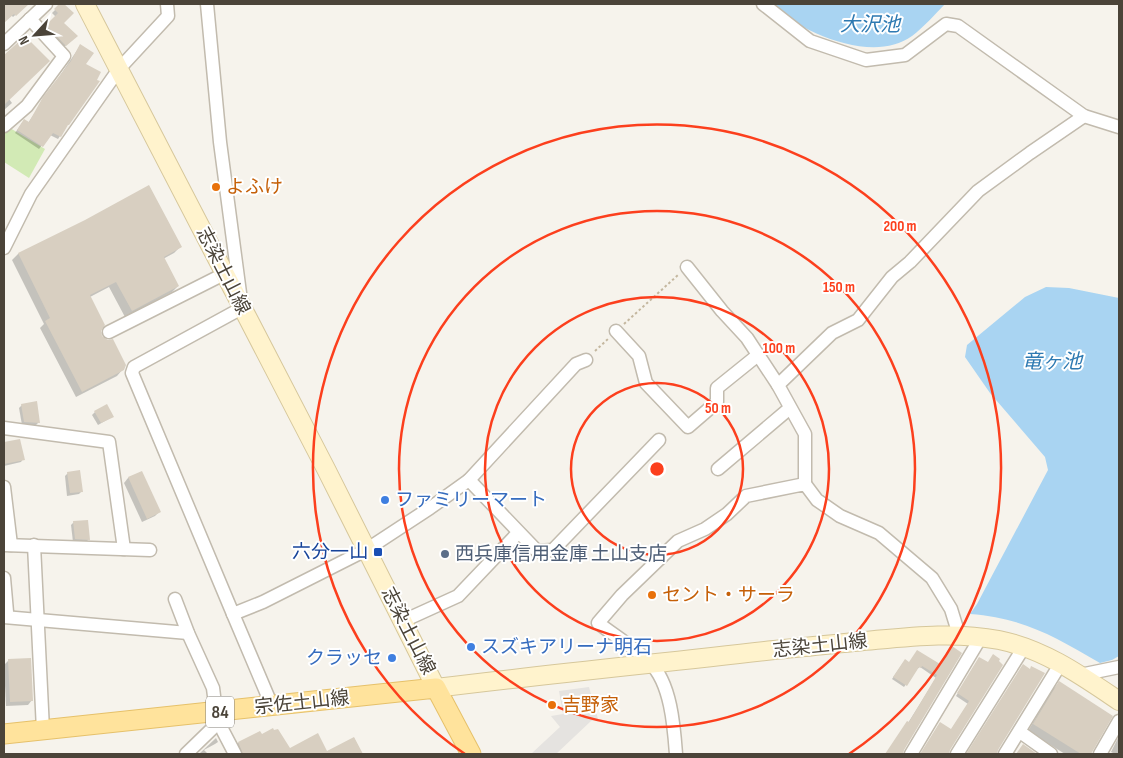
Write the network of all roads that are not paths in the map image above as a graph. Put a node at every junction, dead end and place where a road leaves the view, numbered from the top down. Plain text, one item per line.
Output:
1 (45, 4) edge
2 (85, 4) edge
3 (167, 4) edge
4 (207, 4) edge
5 (763, 4) edge
6 (30, 19) junction
7 (4, 44) edge
8 (118, 69) junction
9 (1084, 116) junction
10 (4, 126) edge
11 (1119, 127) edge
12 (4, 248) edge
13 (686, 268) road end
14 (224, 274) junction
15 (242, 308) junction
16 (109, 332) dead end
17 (616, 332) road end
18 (758, 355) junction
19 (586, 360) road end
20 (778, 386) junction
21 (790, 408) junction
22 (4, 428) edge
23 (659, 440) dead end
24 (718, 469) dead end
25 (469, 480) junction
26 (805, 484) junction
27 (4, 487) edge
28 (5, 501) edge
29 (518, 533) junction
30 (8, 545) edge
31 (34, 545) junction
32 (124, 549) junction
33 (150, 550) dead end
34 (366, 550) junction
35 (4, 578) edge
36 (175, 599) dead end
37 (233, 614) junction
38 (5, 615) edge
39 (38, 620) junction
40 (403, 621) junction
41 (188, 633) junction
42 (959, 635) junction
43 (981, 637) junction
44 (1024, 647) junction
45 (1061, 663) junction
46 (651, 664) junction
47 (1119, 667) edge
48 (1080, 674) junction
49 (436, 688) junction
50 (1119, 701) edge
51 (272, 706) junction
52 (218, 717) junction
53 (1119, 721) edge
54 (43, 730) junction
55 (1020, 732) junction
56 (4, 734) edge
57 (186, 754) edge
58 (234, 754) edge
59 (471, 754) edge
60 (676, 754) edge
61 (911, 754) edge
62 (958, 754) edge
63 (1005, 754) edge
64 (1051, 754) edge
65 (1100, 754) edge

1 - 6 street
2 - 8 main road, 志染土山線
3 - 8 street
4 - 15 street
5 - 9 street
6 - 7 street
6 - 10 street
8 - 12 street
8 - 14 main road, 志染土山線
9 - 11 street
9 - 20 street
13 - 18 street
14 - 15 main road, 志染土山線
14 - 16 street
15 - 34 main road, 志染土山線
15 - 37 street
17 - 18 street
18 - 20 street
19 - 25 street
20 - 21 street
21 - 24 street
21 - 26 street
22 - 32 street
23 - 29 street
25 - 29 street
25 - 34 street
26 - 42 street
26 - 46 street
27 - 28 street
28 - 30 street
29 - 40 street
30 - 31 street
31 - 32 street
31 - 39 street
32 - 33 street
34 - 37 street
34 - 40 main road, 志染土山線
35 - 38 street
36 - 41 street
37 - 51 street
38 - 39 street
39 - 41 street
39 - 54 street
40 - 49 main road, 志染土山線
41 - 52 street
42 - 43 main road, 志染土山線
42 - 46 main road, 志染土山線
43 - 44 main road, 志染土山線
43 - 61 street
44 - 45 main road, 志染土山線
44 - 62 street
45 - 48 main road, 志染土山線
45 - 55 street
46 - 49 main road, 志染土山線
46 - 60 street
47 - 48 street
48 - 50 main road, 志染土山線
49 - 51 main road, 宗佐土山線 / 84
49 - 59 main road
51 - 52 main road, 宗佐土山線 / 84
52 - 54 main road, 宗佐土山線 / 84
52 - 57 street
52 - 58 street
53 - 65 street
54 - 56 main road, 宗佐土山線 / 84
55 - 63 street
55 - 64 street

